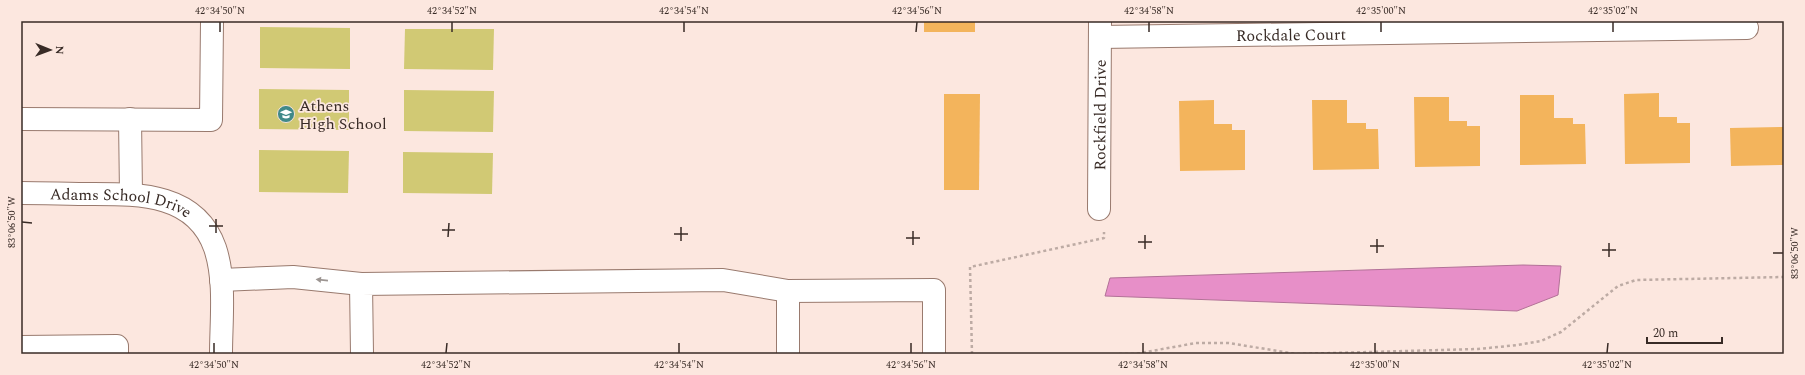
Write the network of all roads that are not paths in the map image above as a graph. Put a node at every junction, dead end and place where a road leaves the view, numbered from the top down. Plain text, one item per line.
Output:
1 (212, 21) edge
2 (1746, 28) dead end
3 (1100, 29) edge
4 (21, 119) edge
5 (130, 120) junction
6 (21, 193) edge
7 (131, 194) junction
8 (1099, 209) dead end
9 (221, 280) junction
10 (361, 284) junction
11 (788, 291) junction
12 (21, 347) edge
13 (117, 354) edge
14 (221, 354) edge
15 (362, 354) edge
16 (788, 354) edge
17 (934, 354) edge

1 - 5 street
2 - 3 street, Rockdale Court
3 - 8 street, Rockfield Drive
4 - 5 street
5 - 7 street
6 - 7 street, Adams School Drive
7 - 9 street, Adams School Drive
10 -> 9 street
9 - 14 street, Adams School Drive
10 - 11 street
10 - 15 street
11 - 16 street
11 - 17 street
12 - 13 street

